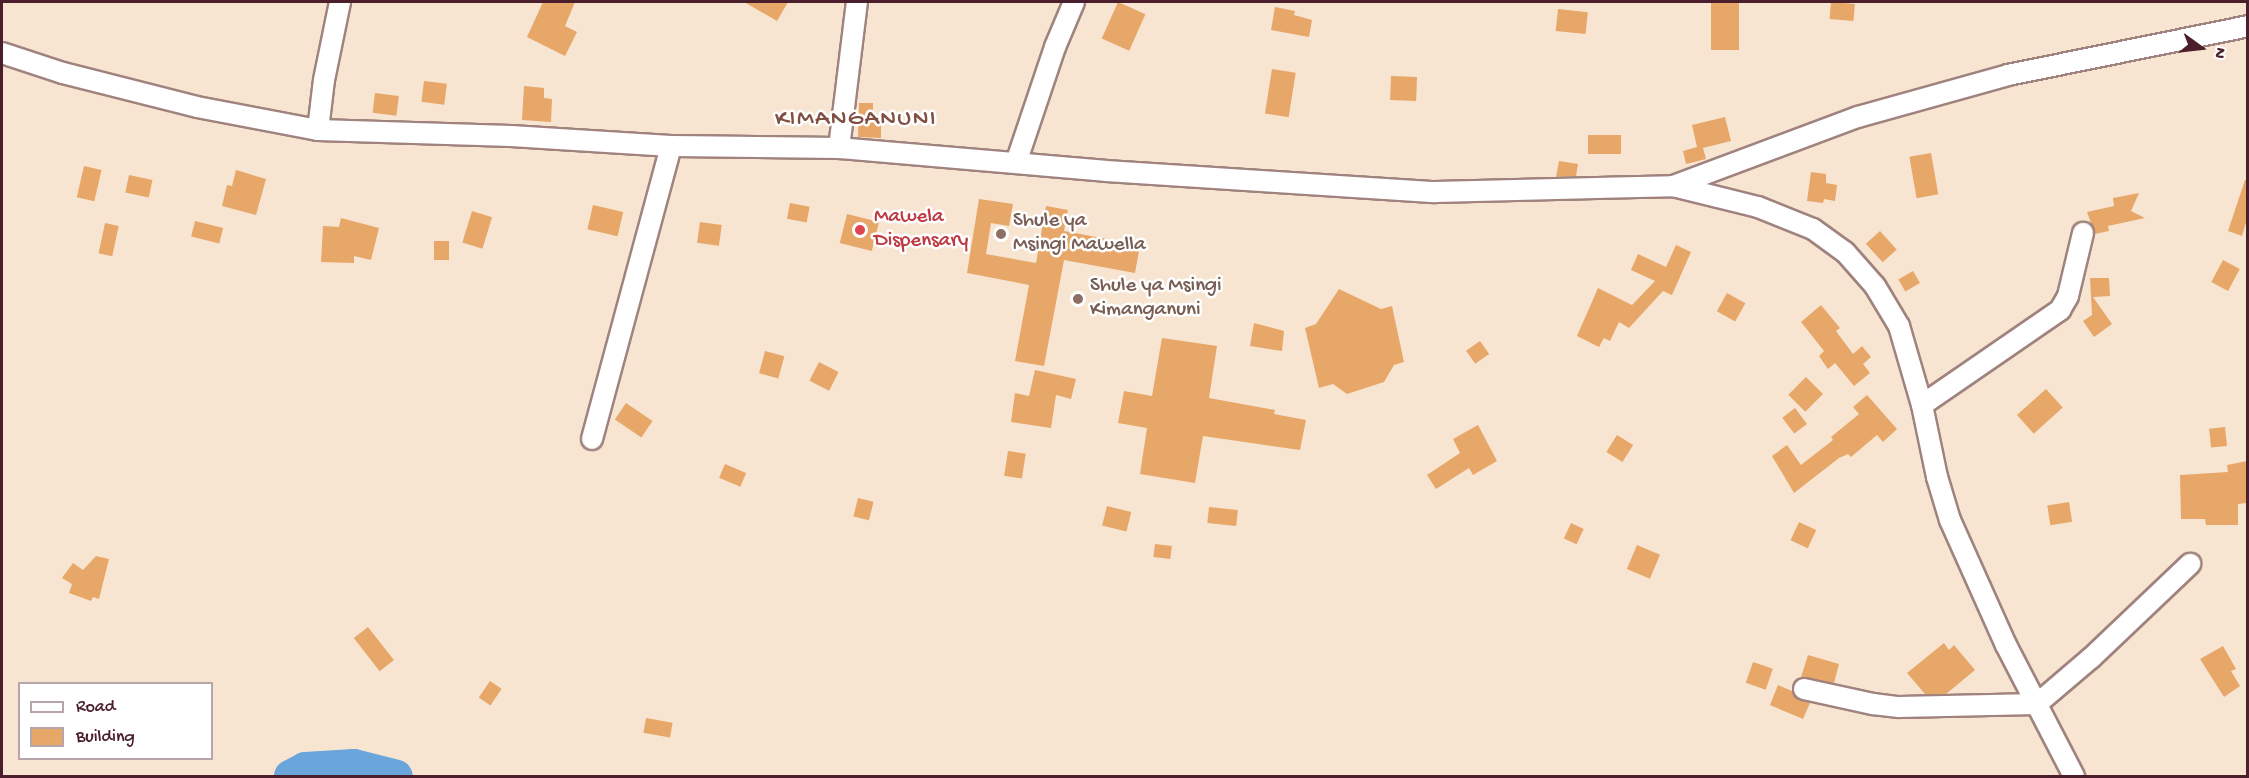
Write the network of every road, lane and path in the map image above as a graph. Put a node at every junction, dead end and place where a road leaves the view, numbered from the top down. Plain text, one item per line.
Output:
1 (340, 2) edge
2 (857, 2) edge
3 (1074, 2) edge
4 (2247, 26) edge
5 (2, 53) edge
6 (318, 130) junction
7 (671, 146) junction
8 (839, 148) junction
9 (1016, 163) junction
10 (1673, 186) junction
11 (2083, 233) dead end
12 (1922, 405) junction
13 (592, 440) dead end
14 (2190, 564) dead end
15 (1804, 689) dead end
16 (2037, 704) junction
17 (2074, 777) edge

1 - 6 street
2 - 8 street
3 - 9 street
4 - 10 street
5 - 6 street
6 - 7 street
7 - 8 street
7 - 13 street
8 - 9 street
9 - 10 street
10 - 12 street
11 - 12 street
12 - 16 street
14 - 16 street
15 - 16 street
16 - 17 street

